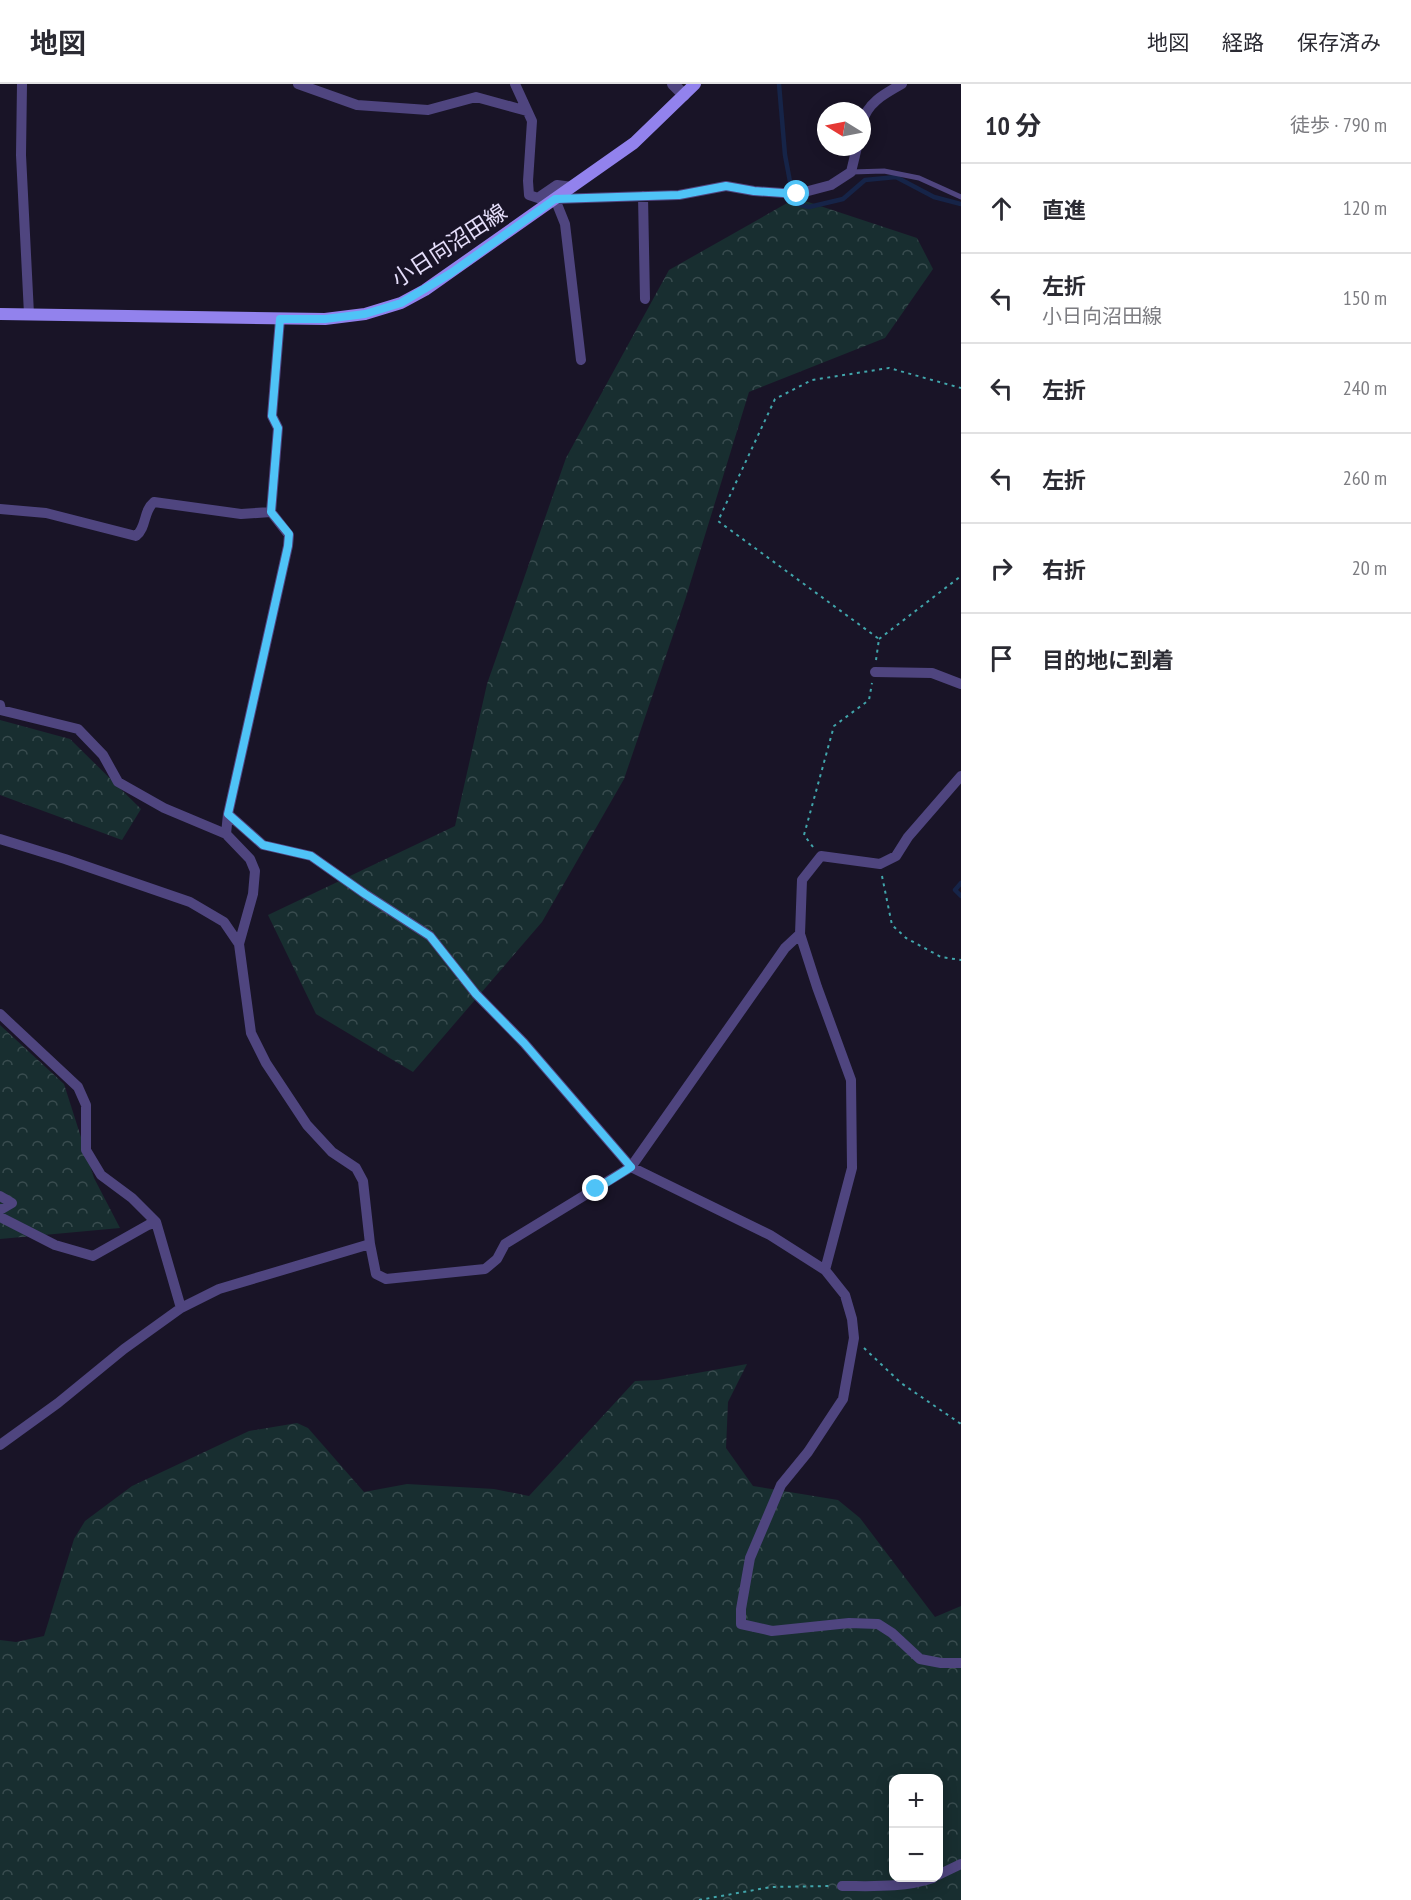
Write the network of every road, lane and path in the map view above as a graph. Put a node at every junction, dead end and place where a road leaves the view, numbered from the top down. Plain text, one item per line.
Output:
1 (22, 84) edge
2 (298, 84) edge
3 (514, 84) edge
4 (674, 84) edge
5 (695, 84) edge
6 (902, 84) edge
7 (684, 95) junction
8 (871, 106) edge
9 (527, 111) junction
10 (854, 156) edge
11 (851, 172) junction
12 (572, 187) junction
13 (643, 196) junction
14 (961, 197) edge
15 (555, 199) junction
16 (645, 299) dead end
17 (0, 314) edge
18 (29, 314) junction
19 (280, 319) junction
20 (581, 360) dead end
21 (961, 388) edge
22 (0, 509) edge
23 (271, 512) junction
24 (961, 576) edge
25 (879, 639) junction
26 (875, 672) junction
27 (961, 684) edge
28 (0, 705) edge
29 (961, 776) edge
30 (228, 814) junction
31 (226, 834) junction
32 (0, 839) edge
33 (821, 856) junction
34 (880, 864) junction
35 (800, 934) junction
36 (239, 944) junction
37 (961, 960) edge
38 (0, 1014) edge
39 (631, 1167) junction
40 (0, 1196) edge
41 (0, 1210) edge
42 (0, 1217) edge
43 (156, 1222) junction
44 (370, 1245) junction
45 (825, 1270) junction
46 (181, 1308) junction
47 (854, 1338) junction
48 (961, 1424) edge
49 (0, 1445) edge
50 (961, 1663) edge
51 (961, 1864) edge
52 (943, 1873) edge
53 (917, 1882) edge
54 (842, 1886) joint
55 (699, 1900) edge

1 - 18 street
2 - 9 street
3 - 9 street
4 - 7 street
5 - 7 main road, 小日向沼田線
6 - 8 street
7 - 12 main road, 小日向沼田線
9 - 12 street
10 - 11 street
11 - 13 street
11 - 14 lane
12 - 15 main road, 小日向沼田線
13 - 15 street
13 - 16 street
15 - 19 main road, 小日向沼田線
15 - 20 street
17 - 18 main road, 小日向沼田線
18 - 19 main road, 小日向沼田線
19 - 23 street
21 - 25 path
22 - 23 street
23 - 30 street
24 - 25 path
25 - 26 path
26 - 27 street
26 - 33 path
28 - 31 street
29 - 34 street
30 - 31 street
30 - 39 street
31 - 36 street
32 - 36 street
33 - 34 street
33 - 35 street
34 - 37 path
35 - 39 street
35 - 45 street
36 - 44 street
38 - 43 street
39 - 44 street
39 - 45 street
40 - 41 street
42 - 43 street
43 - 46 street
44 - 46 street
45 - 47 street
46 - 49 street
47 - 48 path
47 - 50 street
51 - 52 street
53 - 54 street
54 - 55 path

